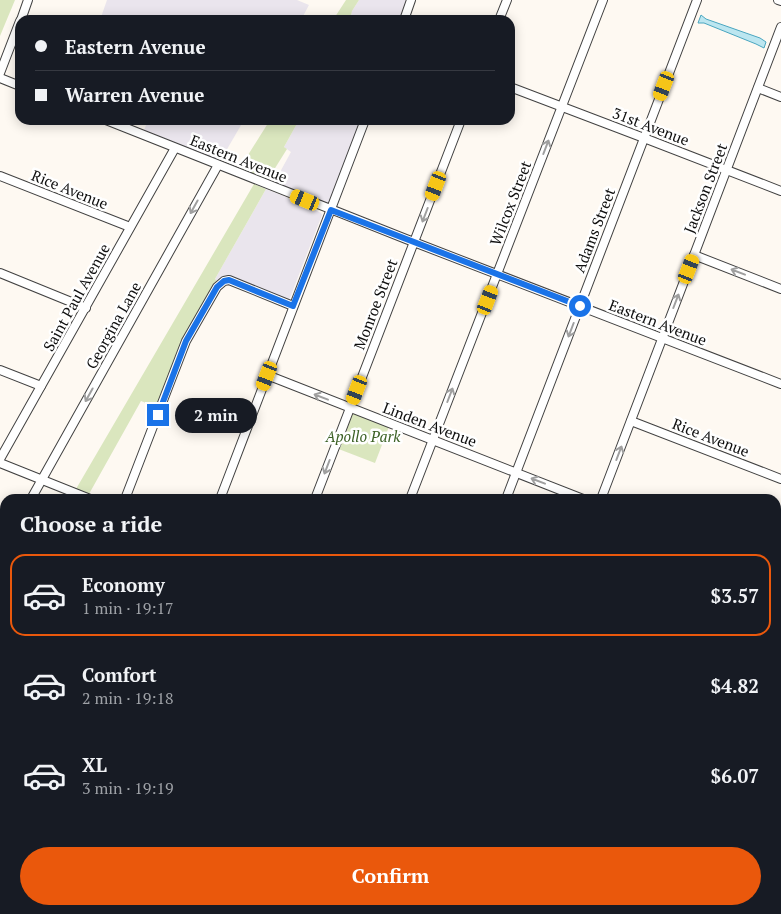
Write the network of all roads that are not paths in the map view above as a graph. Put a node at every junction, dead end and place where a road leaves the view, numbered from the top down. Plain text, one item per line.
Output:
1 (28, 0) edge
2 (411, 0) edge
3 (507, 0) edge
4 (603, 0) edge
5 (697, 0) edge
6 (22, 15) edge
7 (406, 15) edge
8 (501, 15) edge
9 (781, 26) edge
10 (15, 34) edge
11 (0, 72) edge
12 (0, 78) edge
13 (15, 84) edge
14 (758, 88) junction
15 (515, 89) edge
16 (781, 97) edge
17 (562, 107) junction
18 (118, 125) edge
19 (363, 125) edge
20 (459, 125) edge
21 (644, 138) junction
22 (175, 148) junction
23 (218, 165) junction
24 (726, 170) junction
25 (0, 176) edge
26 (781, 192) edge
27 (331, 210) junction
28 (130, 227) junction
29 (414, 242) junction
30 (694, 255) junction
31 (0, 273) edge
32 (497, 274) junction
33 (781, 289) edge
34 (293, 306) junction
35 (580, 306) junction
36 (86, 308) junction
37 (662, 338) junction
38 (0, 370) edge
39 (267, 376) junction
40 (781, 384) edge
41 (41, 386) junction
42 (350, 408) junction
43 (631, 421) junction
44 (433, 440) junction
45 (0, 461) edge
46 (516, 473) junction
47 (781, 479) edge
48 (42, 480) junction
49 (34, 494) edge
50 (77, 494) edge
51 (127, 494) edge
52 (222, 494) edge
53 (317, 494) edge
54 (412, 494) edge
55 (508, 494) edge
56 (570, 494) edge
57 (603, 494) edge

1 - 6 street
2 - 7 street
3 - 8 street
4 - 17 street, Wilcox Street
5 - 21 street, Adams Street
9 - 14 street, Jackson Street
10 - 11 street
12 - 13 street
14 - 16 street
14 - 24 street, Jackson Street
15 - 17 street, 31st Avenue
17 - 21 street, 31st Avenue
32 -> 17 street, Wilcox Street
18 - 22 street, Eastern Avenue
19 - 27 street
20 -> 29 street, Monroe Street
21 - 24 street, 31st Avenue
21 - 35 street, Adams Street
22 - 23 street, Eastern Avenue
22 - 28 street, Saint Paul Avenue
23 - 27 street, Eastern Avenue
23 -> 48 street, Georgina Lane
24 - 26 street, 31st Avenue
24 - 30 street, Jackson Street
25 - 28 street, Rice Avenue
27 - 29 street, Eastern Avenue
27 - 34 street
28 - 36 street, Saint Paul Avenue
29 - 32 street, Eastern Avenue
29 - 42 street, Monroe Street
33 -> 30 street
37 -> 30 street, Jackson Street
31 - 36 street
32 - 35 street, Eastern Avenue
44 -> 32 street, Wilcox Street
34 - 39 street
34 - 51 street
35 - 37 street, Eastern Avenue
35 -> 46 street, Adams Street
36 - 41 street, Saint Paul Avenue
37 - 40 street, Eastern Avenue
37 - 43 street, Jackson Street
38 - 41 street
42 -> 39 street, Linden Avenue
39 - 52 street
41 - 45 street, Saint Paul Avenue
42 - 44 street, Linden Avenue
42 -> 53 street, Monroe Street
43 - 47 street, Rice Avenue
57 -> 43 street, Jackson Street
44 - 46 street, Linden Avenue
44 - 54 street, Wilcox Street
45 - 48 street
46 - 55 street, Adams Street
56 -> 46 street, Linden Avenue
48 - 49 street, Georgina Lane
48 - 50 street

